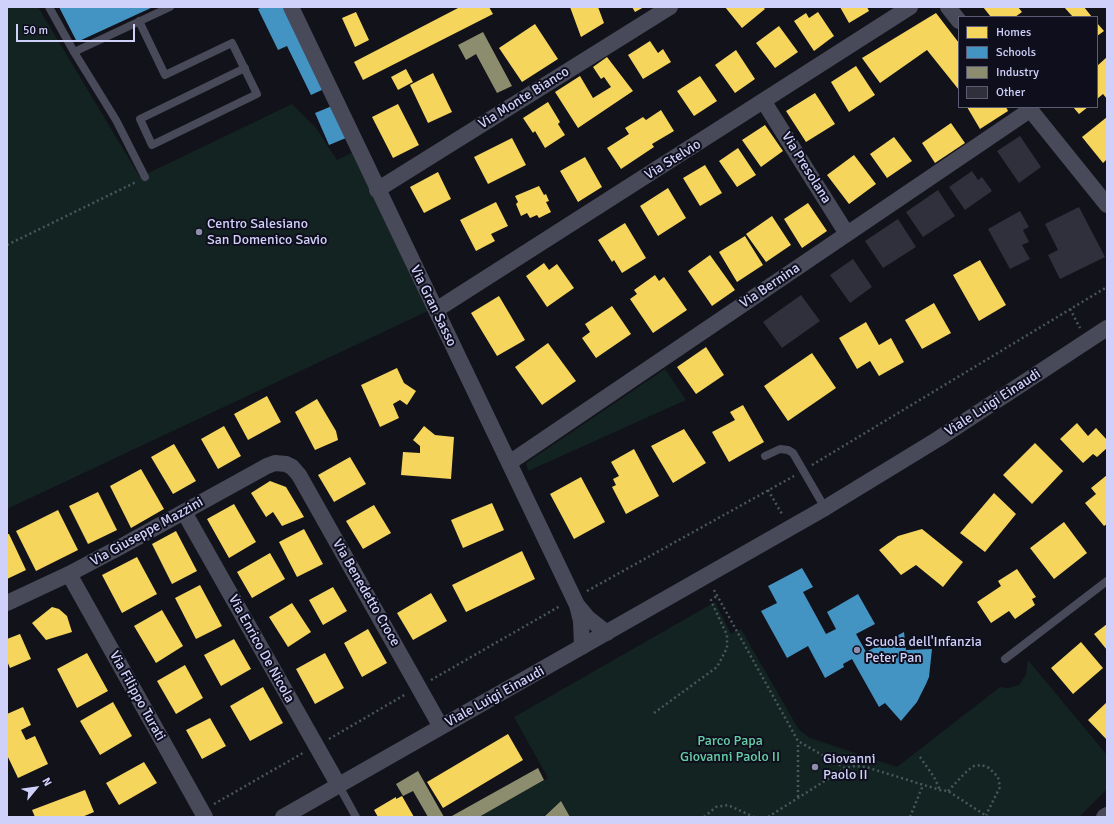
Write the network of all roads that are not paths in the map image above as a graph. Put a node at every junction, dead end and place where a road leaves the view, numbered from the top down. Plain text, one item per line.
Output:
1 (49, 7) edge
2 (170, 7) edge
3 (291, 7) edge
4 (670, 7) edge
5 (910, 7) edge
6 (948, 7) edge
7 (958, 20) edge
8 (138, 21) junction
9 (74, 52) junction
10 (245, 68) junction
11 (764, 102) junction
12 (1029, 108) edge
13 (146, 177) road end
14 (377, 190) junction
15 (1107, 205) edge
16 (847, 234) junction
17 (436, 310) junction
18 (1107, 328) edge
19 (765, 456) dead end
20 (509, 463) junction
21 (286, 464) joint
22 (824, 506) junction
23 (184, 512) junction
24 (69, 574) junction
25 (1107, 581) edge
26 (580, 599) junction
27 (7, 603) edge
28 (607, 633) junction
29 (582, 647) junction
30 (1005, 660) dead end
31 (442, 727) junction
32 (339, 786) junction
33 (207, 812) edge
34 (1107, 814) edge
35 (283, 817) edge
36 (356, 817) edge
37 (1104, 817) edge

1 - 9 lane
2 - 8 lane
3 - 14 street, Via Gran Sasso
4 - 14 street, Via Monte Bianco
5 - 11 street, Via Stelvio
6 - 7 street
8 - 9 lane
8 - 10 lane
9 - 13 lane
10 - 10 lane
11 - 16 street, Via Presolana
11 - 17 street, Via Stelvio
12 - 15 street
12 - 16 street, Via Bernina
14 - 17 street, Via Gran Sasso
16 - 20 street, Via Bernina
17 - 20 street, Via Gran Sasso
18 - 22 street, Viale Luigi Einaudi
19 - 22 lane
20 - 26 street, Via Gran Sasso
21 - 23 street, Via Giuseppe Mazzini
21 - 31 street, Via Benedetto Croce
22 - 28 street, Viale Luigi Einaudi
23 - 24 street, Via Giuseppe Mazzini
23 - 32 street, Via Enrico De Nicola
24 - 27 street, Via Giuseppe Mazzini
24 - 33 street, Via Filippo Turati
25 - 30 lane
26 - 28 street, Via Gran Sasso
26 - 29 street, Via Gran Sasso
28 - 29 street, Viale Luigi Einaudi
29 - 31 street, Viale Luigi Einaudi
31 - 32 street, Viale Luigi Einaudi
32 - 35 street, Viale Luigi Einaudi
32 - 36 lane
34 - 37 street

